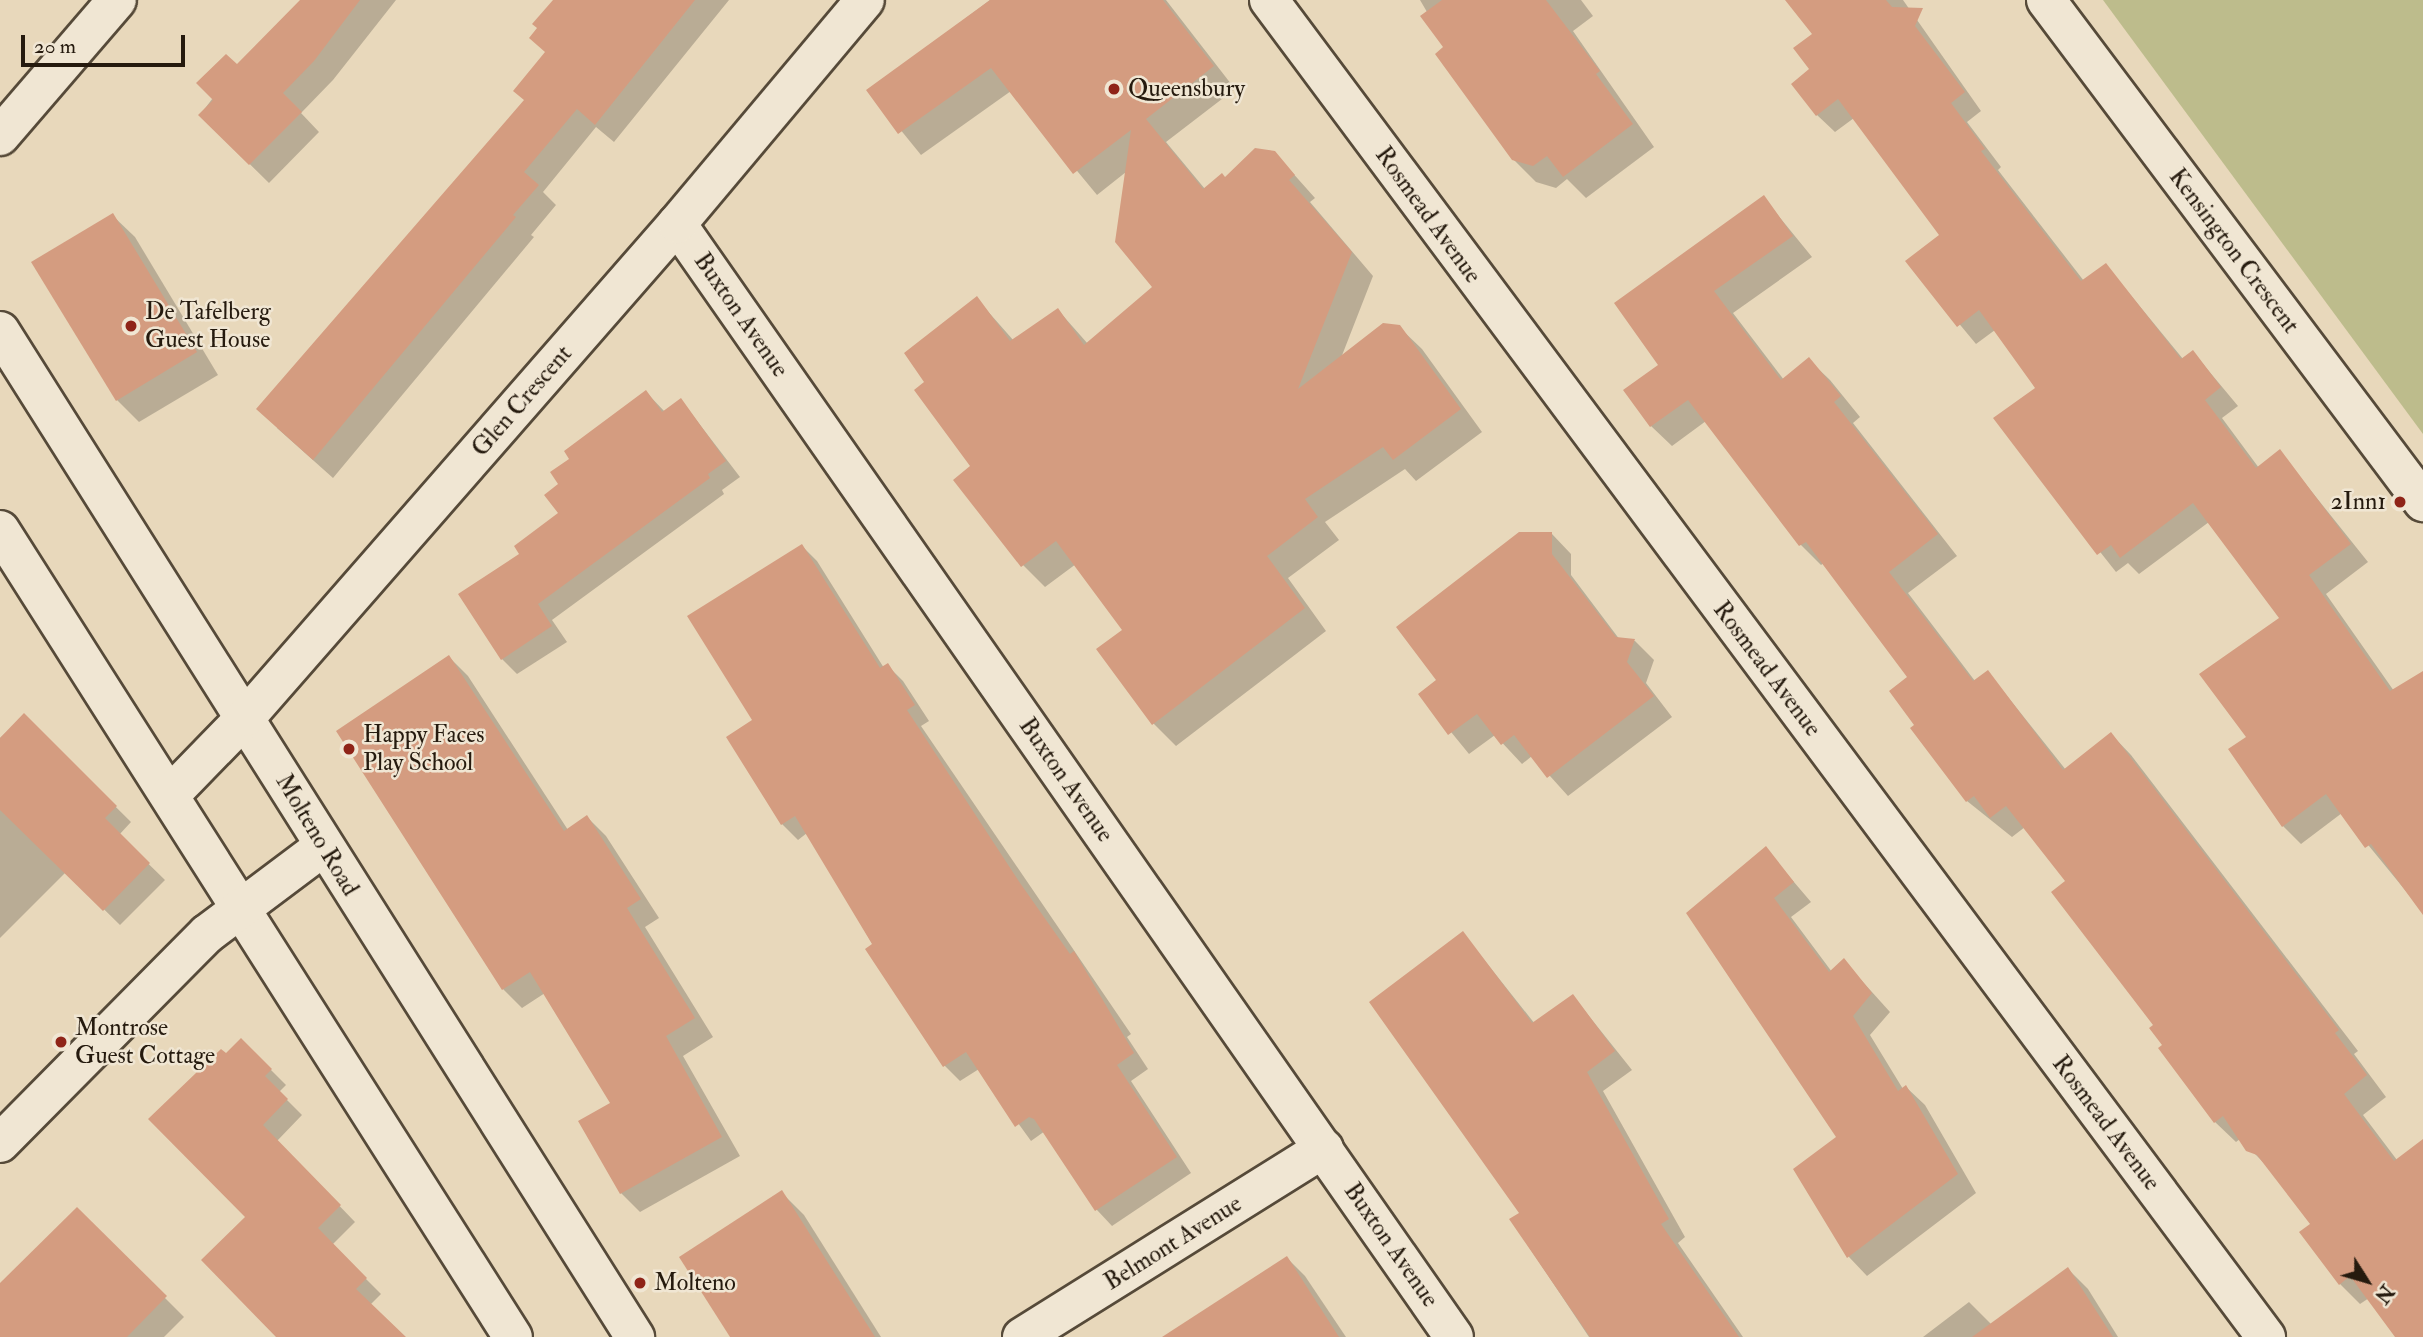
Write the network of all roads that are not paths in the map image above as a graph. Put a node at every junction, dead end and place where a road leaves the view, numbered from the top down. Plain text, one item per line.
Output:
1 (117, 0) edge
2 (865, 0) edge
3 (1269, 0) edge
4 (2046, 0) edge
5 (0, 136) edge
6 (677, 224) junction
7 (0, 331) edge
8 (2423, 502) edge
9 (0, 530) edge
10 (246, 717) junction
11 (171, 794) junction
12 (323, 847) junction
13 (241, 907) junction
14 (0, 1143) edge
15 (1324, 1148) junction
16 (513, 1337) edge
17 (635, 1337) edge
18 (1022, 1337) edge
19 (1454, 1337) edge
20 (2266, 1337) edge

1 - 5 street
2 - 6 street, Glen Crescent
3 - 20 street, Rosmead Avenue
4 - 8 street, Kensington Crescent
6 - 10 street, Glen Crescent
6 - 15 street, Buxton Avenue
7 - 10 street, Molteno Road
9 - 11 street
10 - 11 street, Glen Crescent
10 - 12 street, Molteno Road
11 - 13 street
12 - 13 street
12 - 17 street, Molteno Road
13 - 14 street
13 - 16 street
15 - 18 street, Belmont Avenue
15 - 19 street, Buxton Avenue

